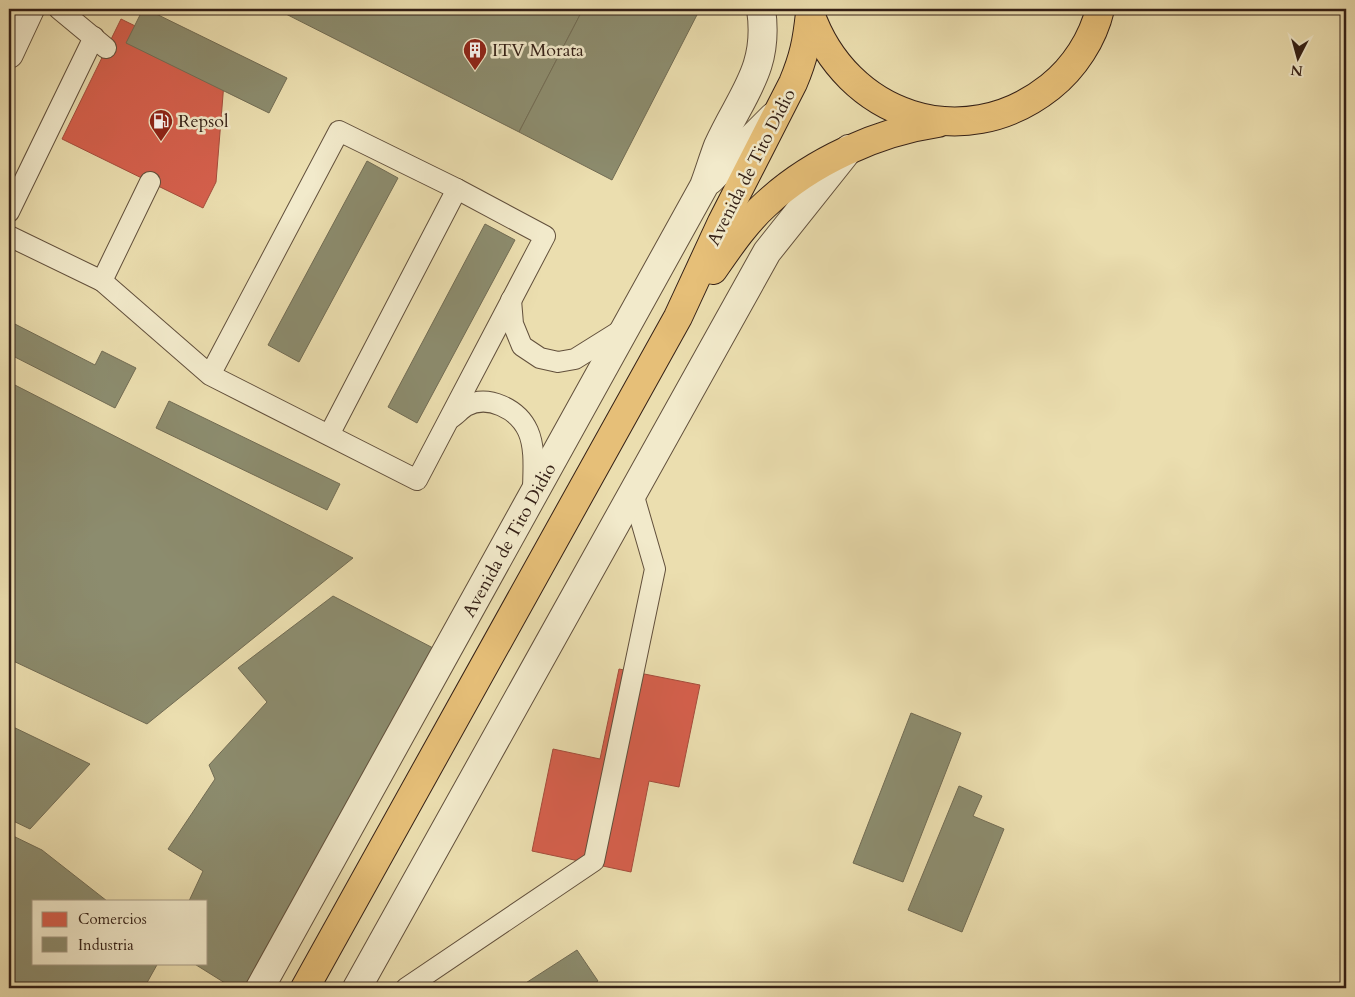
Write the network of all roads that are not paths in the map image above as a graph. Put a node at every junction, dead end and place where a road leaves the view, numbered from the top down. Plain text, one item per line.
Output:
1 (30, 9) edge
2 (59, 9) edge
3 (761, 9) edge
4 (1100, 9) edge
5 (810, 11) edge
6 (9, 54) edge
7 (776, 114) junction
8 (952, 121) junction
9 (849, 149) junction
10 (150, 182) dead end
11 (704, 186) junction
12 (457, 189) junction
13 (9, 212) edge
14 (9, 236) edge
15 (102, 281) junction
16 (511, 300) junction
17 (678, 317) junction
18 (625, 328) junction
19 (210, 375) junction
20 (449, 420) junction
21 (329, 435) junction
22 (632, 493) junction
23 (532, 497) junction
24 (260, 988) edge
25 (305, 988) edge
26 (357, 988) edge
27 (406, 988) edge

1 - 6 street
2 - 13 lane
3 - 11 street, Avenida de Tito Didio
4 - 8 main road
5 - 7 main road, Avenida de Tito Didio
5 - 8 main road
7 - 11 street
7 - 17 main road, Avenida de Tito Didio
8 - 9 main road, Avenida de Tito Didio
9 - 17 main road, Avenida de Tito Didio
9 - 22 street
10 - 15 lane
11 - 18 street, Avenida de Tito Didio
12 - 16 lane
12 - 19 lane
12 - 21 lane
14 - 15 lane
15 - 19 lane
16 - 18 lane
16 - 20 lane
17 - 25 main road, Avenida de Tito Didio
18 - 23 street, Avenida de Tito Didio
19 - 21 lane
20 - 21 lane
20 - 23 lane
22 - 26 street
22 - 27 lane
23 - 24 street, Avenida de Tito Didio

